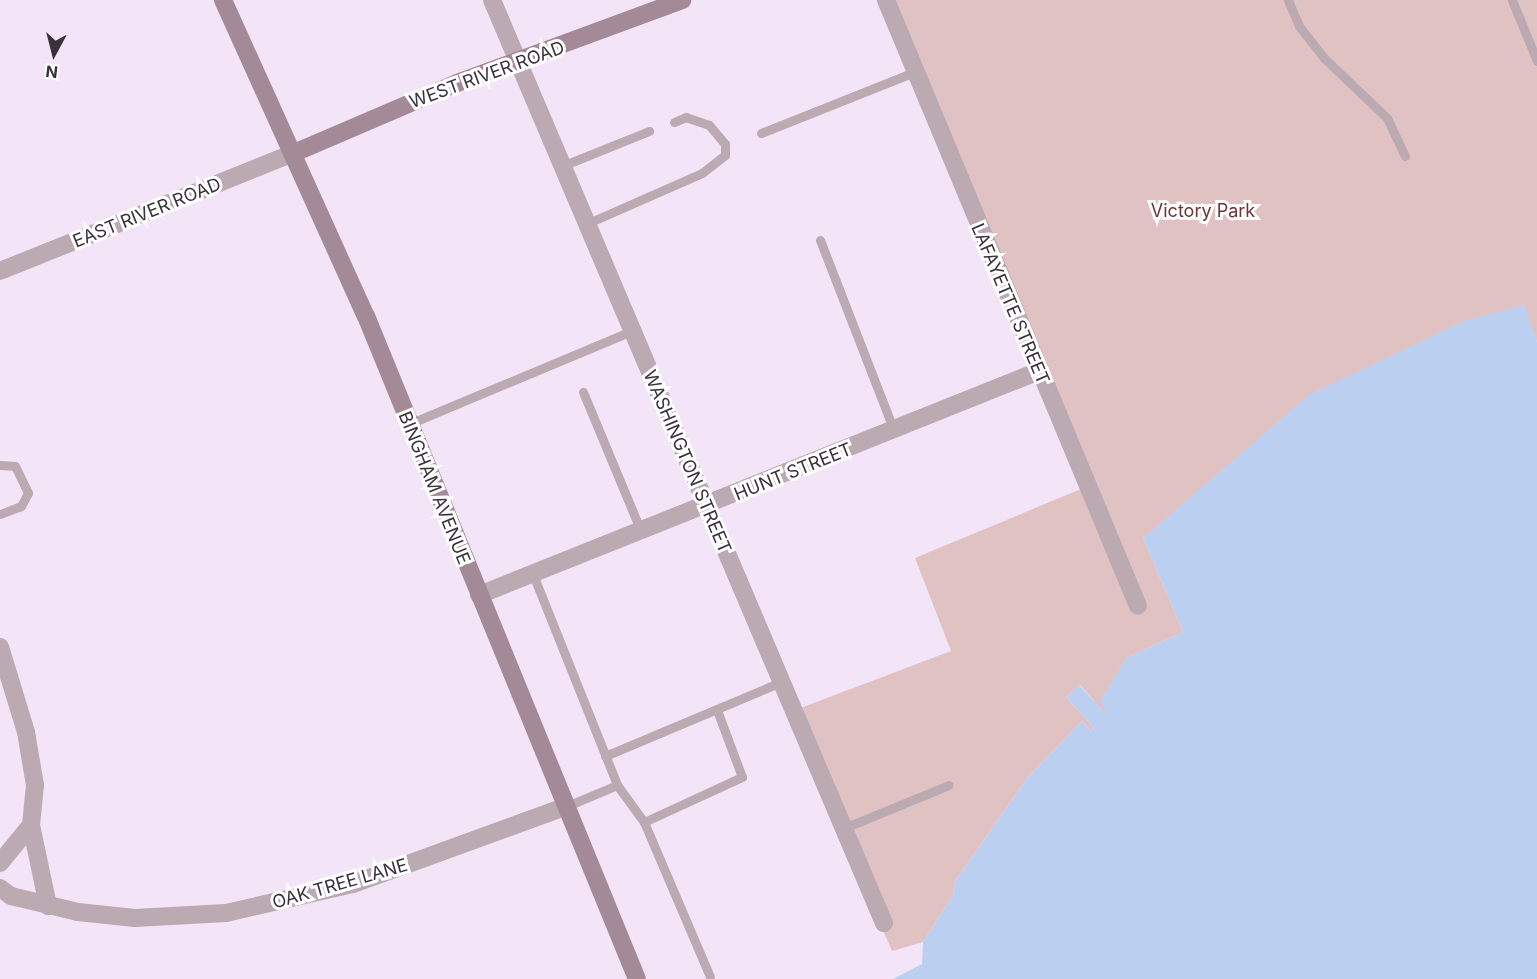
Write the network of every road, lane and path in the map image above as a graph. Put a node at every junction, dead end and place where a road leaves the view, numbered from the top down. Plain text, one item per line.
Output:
1 (224, 0) edge
2 (492, 0) edge
3 (682, 0) edge
4 (886, 0) edge
5 (1288, 0) edge
6 (1512, 0) edge
7 (1537, 61) edge
8 (518, 62) junction
9 (914, 72) junction
10 (674, 122) dead end
11 (649, 131) dead end
12 (761, 134) dead end
13 (294, 153) junction
14 (1405, 156) dead end
15 (562, 166) junction
16 (586, 224) junction
17 (820, 240) dead end
18 (0, 271) edge
19 (631, 331) junction
20 (1039, 371) junction
21 (583, 392) dead end
22 (408, 424) junction
23 (894, 431) junction
24 (0, 465) edge
25 (704, 507) junction
26 (0, 514) edge
27 (640, 529) junction
28 (532, 572) junction
29 (478, 595) junction
30 (1138, 606) dead end
31 (0, 647) edge
32 (781, 682) junction
33 (717, 710) junction
34 (605, 756) junction
35 (617, 785) junction
36 (949, 785) dead end
37 (567, 806) junction
38 (644, 822) junction
39 (31, 825) junction
40 (844, 828) junction
41 (0, 863) edge
42 (0, 888) edge
43 (48, 906) junction
44 (884, 923) dead end
45 (710, 977) dead end
46 (637, 979) edge

1 - 13 main road, BINGHAM AVENUE
2 - 8 street, WASHINGTON STREET
3 - 8 main road, WEST RIVER ROAD
4 - 9 street, LAFAYETTE STREET
5 - 14 lane
6 - 7 lane
8 - 13 main road, WEST RIVER ROAD
8 - 15 street, WASHINGTON STREET
9 - 12 lane
9 - 20 street, LAFAYETTE STREET
10 - 16 lane
11 - 15 lane
13 - 18 street, EAST RIVER ROAD
13 - 22 main road, BINGHAM AVENUE
15 - 16 street, WASHINGTON STREET
16 - 19 street, WASHINGTON STREET
17 - 23 lane
19 - 22 lane
19 - 25 street, WASHINGTON STREET
20 - 23 street, HUNT STREET
20 - 30 street, LAFAYETTE STREET
21 - 27 lane
22 - 29 main road, BINGHAM AVENUE
23 - 25 street, HUNT STREET
24 - 26 lane
25 - 27 street, HUNT STREET
25 - 32 street, WASHINGTON STREET
27 - 28 street, HUNT STREET
28 - 29 street, HUNT STREET
28 - 34 lane
29 - 37 main road, BINGHAM AVENUE
31 - 39 street
32 - 33 lane
32 - 40 street, WASHINGTON STREET
33 - 34 lane
33 - 38 lane
34 - 35 lane
35 - 37 lane
35 - 38 lane
36 - 40 lane
37 - 43 street, OAK TREE LANE
37 - 46 main road, BINGHAM AVENUE
38 - 45 lane
39 - 41 street
39 - 43 street
40 - 44 street, WASHINGTON STREET
42 - 43 street, OAK TREE LANE

